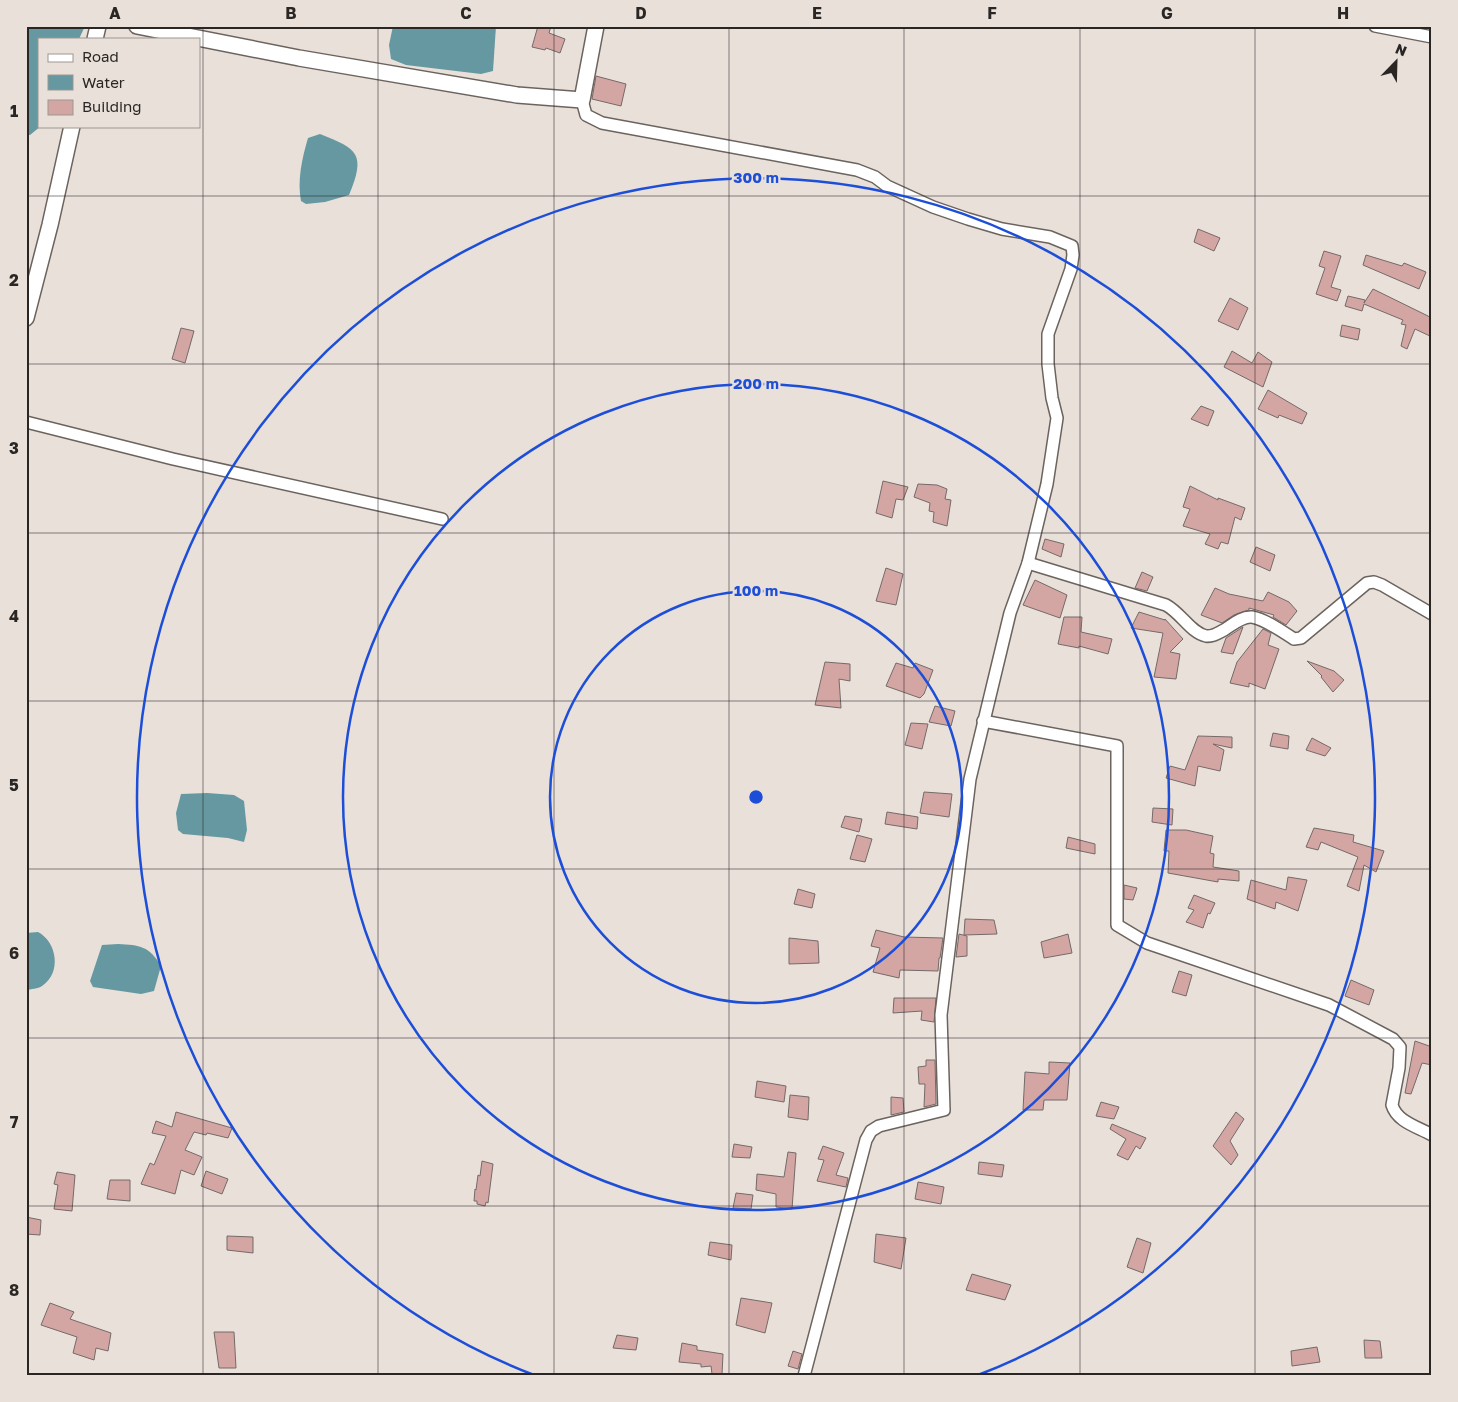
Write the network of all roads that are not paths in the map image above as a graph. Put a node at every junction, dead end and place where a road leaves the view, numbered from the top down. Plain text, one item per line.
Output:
1 (137, 26) edge
2 (596, 26) edge
3 (1375, 26) edge
4 (1432, 37) edge
5 (198, 38) edge
6 (200, 38) edge
7 (582, 100) junction
8 (72, 128) edge
9 (26, 318) edge
10 (26, 422) edge
11 (442, 519) dead end
12 (1028, 563) junction
13 (1432, 614) edge
14 (983, 721) junction
15 (1432, 1135) edge
16 (804, 1376) edge

1 - 5 main road
2 - 7 main road
3 - 4 street
6 - 7 main road
7 - 12 street
8 - 9 main road
10 - 11 street
12 - 13 street
12 - 14 street
14 - 15 street
14 - 16 street

